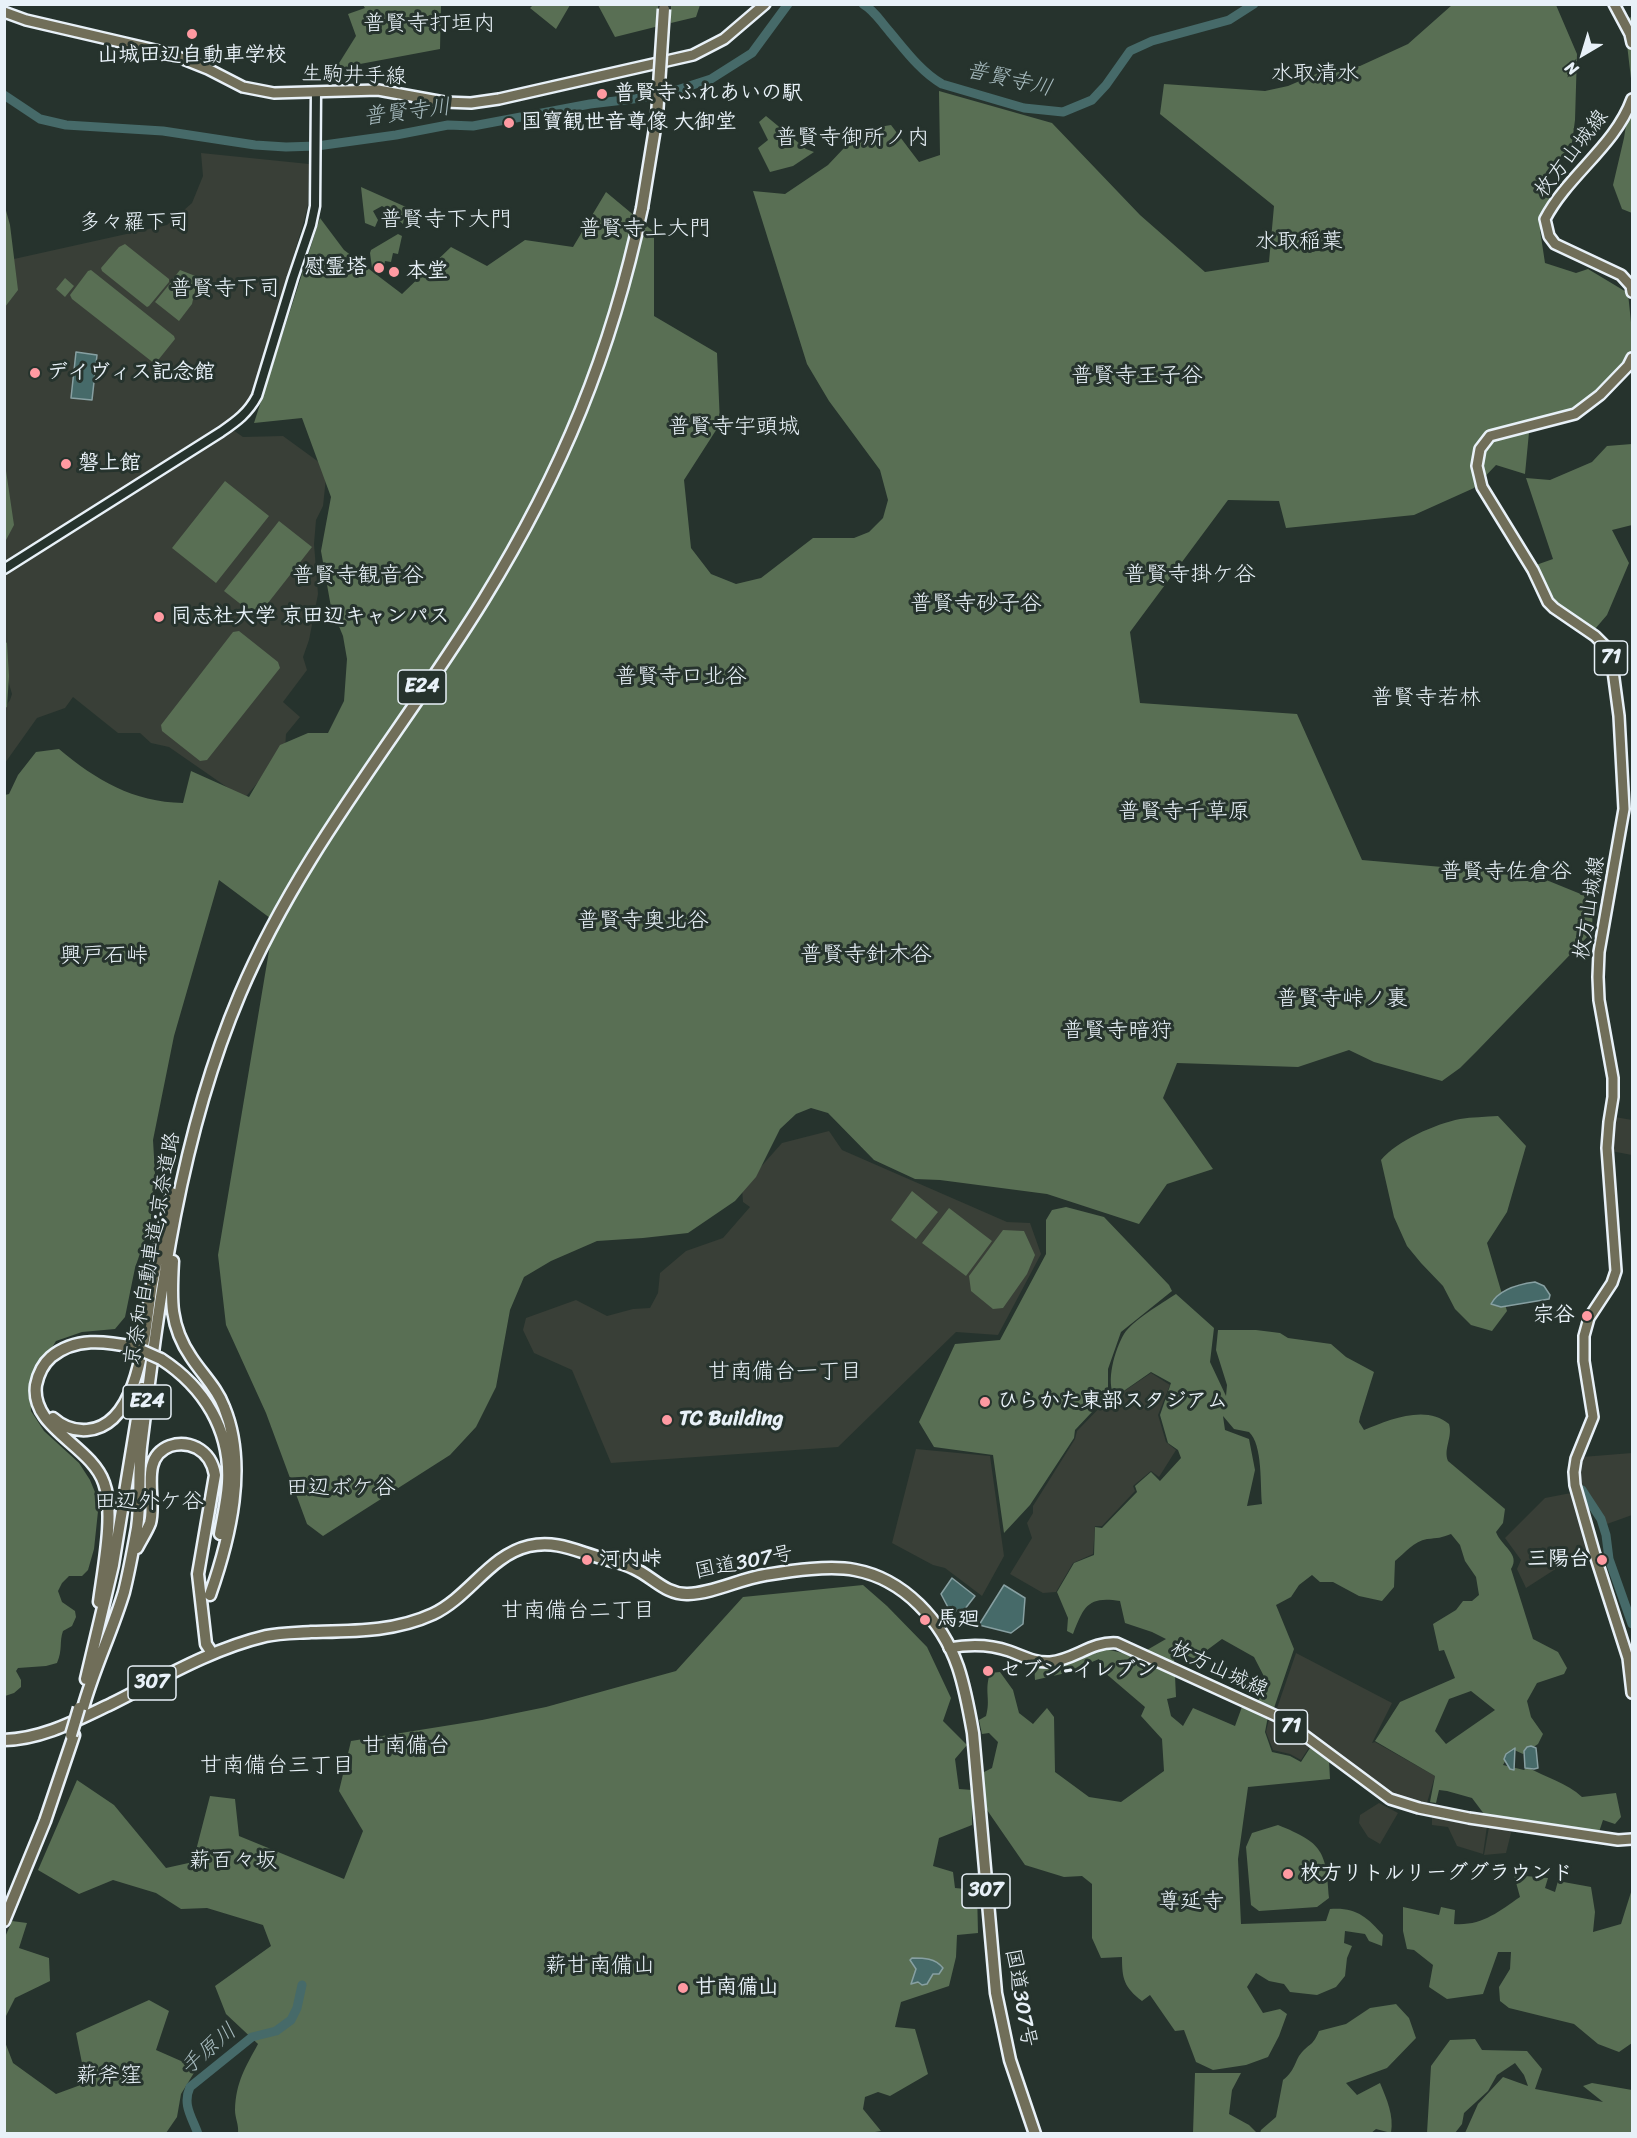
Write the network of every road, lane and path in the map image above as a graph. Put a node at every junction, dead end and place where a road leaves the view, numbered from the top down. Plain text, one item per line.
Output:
1 (765, 4) edge
2 (1614, 4) edge
3 (664, 7) edge
4 (4, 12) edge
5 (1632, 43) edge
6 (316, 92) junction
7 (1632, 99) edge
8 (1632, 292) edge
9 (1632, 358) edge
10 (4, 569) edge
11 (176, 1190) junction
12 (134, 1350) junction
13 (131, 1558) junction
14 (206, 1598) junction
15 (949, 1648) junction
16 (212, 1653) junction
17 (83, 1691) junction
18 (1632, 1693) edge
19 (81, 1708) junction
20 (72, 1735) junction
21 (5, 1743) edge
22 (1632, 1839) edge
23 (4, 1912) edge
24 (4, 1921) edge
25 (1035, 2133) edge

1 - 6 main road, 生駒井手線
2 - 5 main road
3 - 11 highway, 京奈和自動車道;京奈道路 / E24, bridge
4 - 6 main road, 生駒井手線
6 - 10 street
7 - 8 main road, 枚方山城線
9 - 18 main road, 枚方山城線 / 71
11 - 12 highway
11 - 13 highway, 京奈和自動車道;京奈道路 / E24
11 - 14 highway
11 - 17 highway, 京奈和自動車道;京奈道路 / E24
12 - 14 highway
12 - 17 highway
13 - 14 highway
13 - 19 highway, 京奈和自動車道;京奈道路 / E24
14 - 16 highway
15 - 16 highway, 国道307号 / 307
15 - 22 main road, 枚方山城線 / 71
15 - 25 highway, 国道307号 / 307
16 - 21 highway, 国道307号 / 307
17 - 19 highway, 京奈和自動車道;京奈道路 / E24
19 - 20 highway, 京奈和自動車道;京奈道路 / E24, bridge
20 - 23 highway, 京奈和自動車道;京奈道路 / E24
20 - 24 highway, 京奈和自動車道;京奈道路 / E24

